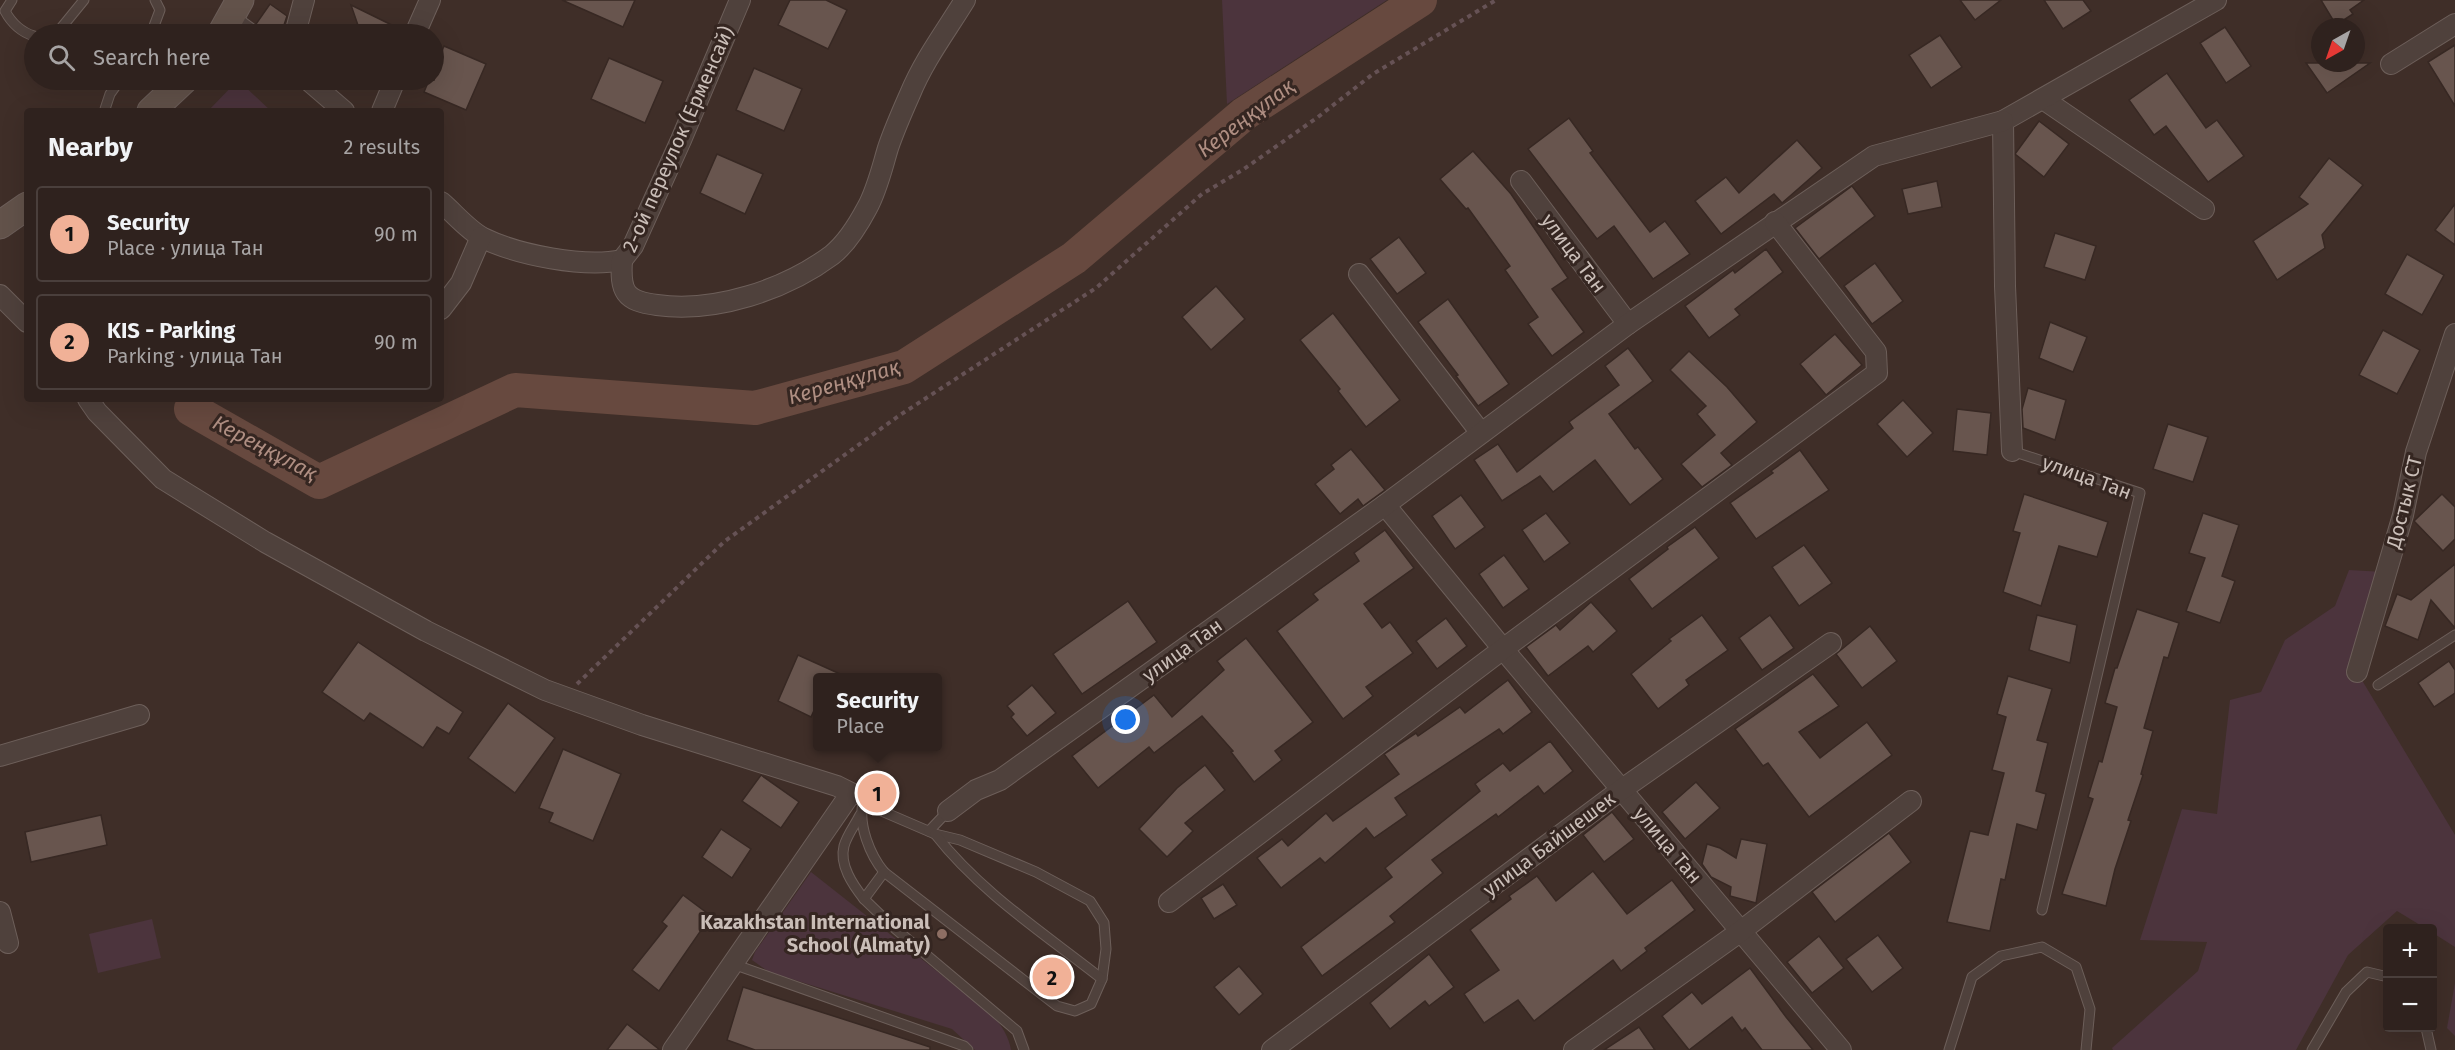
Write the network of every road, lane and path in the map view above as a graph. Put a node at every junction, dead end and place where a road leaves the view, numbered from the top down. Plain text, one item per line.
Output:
1 (12, 0) edge
2 (84, 0) edge
3 (155, 0) edge
4 (304, 0) edge
5 (430, 0) edge
6 (740, 0) edge
7 (965, 0) edge
8 (1496, 0) edge
9 (2216, 0) edge
10 (64, 24) edge
11 (155, 24) edge
12 (298, 24) edge
13 (419, 24) edge
14 (2455, 24) edge
15 (24, 32) edge
16 (2391, 64) dead end
17 (113, 90) edge
18 (173, 90) edge
19 (320, 90) edge
20 (391, 90) edge
21 (2043, 99) junction
22 (105, 108) edge
23 (154, 108) edge
24 (341, 108) edge
25 (383, 108) edge
26 (2003, 121) junction
27 (1521, 181) dead end
28 (444, 205) edge
29 (24, 208) edge
30 (2204, 209) dead end
31 (1775, 222) junction
32 (0, 225) edge
33 (481, 237) junction
34 (622, 260) junction
35 (1359, 274) dead end
36 (0, 295) edge
37 (444, 305) edge
38 (24, 319) edge
39 (1628, 324) junction
40 (2455, 334) edge
41 (90, 402) edge
42 (1481, 433) junction
43 (2012, 450) joint
44 (1385, 505) junction
45 (2455, 635) edge
46 (1831, 643) dead end
47 (1503, 649) junction
48 (2357, 672) dead end
49 (2378, 685) dead end
50 (563, 697) junction
51 (139, 715) dead end
52 (0, 756) edge
53 (1621, 790) junction
54 (857, 798) junction
55 (1911, 801) dead end
56 (948, 811) joint
57 (860, 815) junction
58 (932, 833) junction
59 (884, 872) junction
60 (864, 899) junction
61 (1169, 902) dead end
62 (2042, 910) dead end
63 (0, 912) edge
64 (1741, 931) junction
65 (8, 943) dead end
66 (733, 964) junction
67 (2383, 976) edge
68 (1102, 979) junction
69 (2427, 1032) edge
70 (680, 1048) edge
71 (968, 1050) edge
72 (1024, 1050) edge
73 (1272, 1050) edge
74 (1574, 1050) edge
75 (1841, 1050) edge
76 (1949, 1050) edge
77 (2086, 1050) edge
78 (2312, 1050) edge
79 (2431, 1050) edge

1 - 15 lane
2 - 10 lane
3 - 11 lane
4 - 12 street
5 - 13 street
6 - 34 street, 2-ой переулок (Ерменсай)
7 - 34 street
8 - 50 path
9 - 21 street, улица Тан
14 - 16 street
17 - 22 lane
18 - 23 street
19 - 24 street
20 - 25 street
21 - 26 street, улица Тан
21 - 30 street
26 - 31 street, улица Тан
26 - 43 street, улица Тан
27 - 39 street, улица Тан
28 - 33 street, 2-ой переулок (Ерменсай)
29 - 32 street
31 - 39 street, улица Тан
31 - 47 street
33 - 34 street, 2-ой переулок (Ерменсай)
33 - 37 street
35 - 42 street
36 - 38 street
39 - 42 street, улица Тан
40 - 48 street, Достык СТ
41 - 50 street
42 - 44 street, улица Тан
43 - 62 lane, улица Тан
44 - 47 street, улица Тан
44 - 56 street, улица Тан
45 - 49 lane
46 - 53 street, улица Байшешек
47 - 53 street, улица Тан
47 - 61 street
50 - 54 street
51 - 52 street
53 - 64 street, улица Тан
53 - 73 street, улица Байшешек
54 - 57 lane
54 - 58 lane
54 - 66 street
55 - 64 street
56 - 58 lane
57 - 59 lane
57 - 60 lane
58 - 68 lane
58 - 68 lane
59 - 60 lane
59 - 68 lane
60 - 72 lane
63 - 65 street
64 - 74 street
64 - 75 street, улица Тан
66 - 70 street
66 - 71 lane
67 - 78 lane
69 - 79 lane
76 - 77 lane

